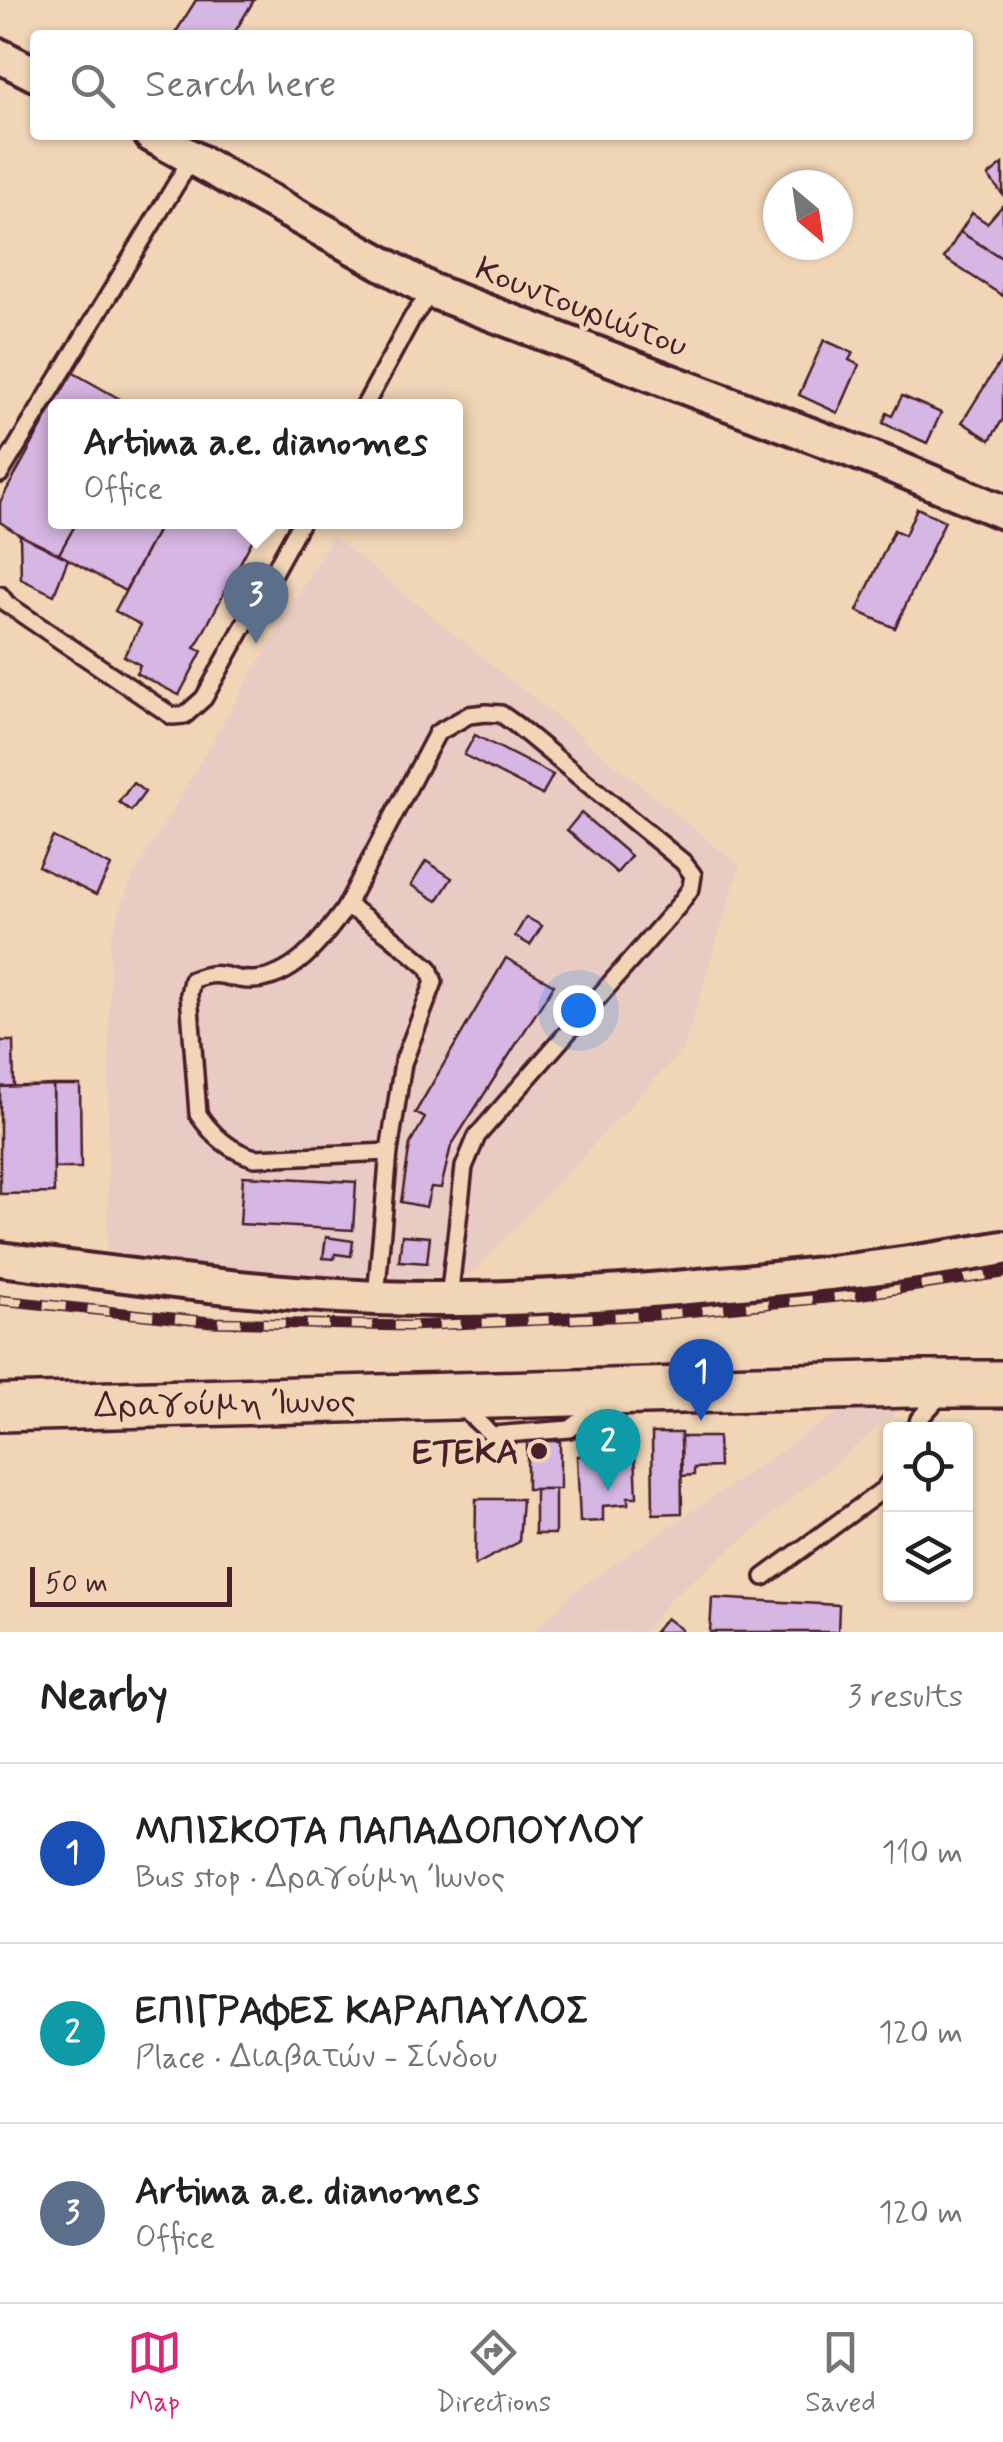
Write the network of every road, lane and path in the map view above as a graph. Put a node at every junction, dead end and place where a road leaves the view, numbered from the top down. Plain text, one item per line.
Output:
1 (0, 56) edge
2 (30, 71) edge
3 (161, 140) edge
4 (192, 158) junction
5 (432, 291) junction
6 (368, 399) edge
7 (0, 474) edge
8 (1003, 512) edge
9 (296, 529) edge
10 (0, 594) edge
11 (344, 910) junction
12 (389, 1152) junction
13 (1003, 1248) edge
14 (0, 1259) edge
15 (376, 1298) junction
16 (449, 1299) junction
17 (950, 1384) junction
18 (1003, 1384) edge
19 (0, 1408) edge
20 (918, 1422) edge
21 (883, 1490) edge
22 (764, 1577) dead end

1 - 2 street
3 - 4 street, Κουντουριώτου
4 - 5 street, Κουντουριώτου
4 - 7 lane
5 - 6 lane
5 - 8 street, Κουντουριώτου
9 - 10 lane
11 - 12 lane
11 - 12 lane
11 - 16 lane
12 - 15 lane
13 - 16 street
14 - 15 street
15 - 16 street
17 - 18 main road
17 - 19 main road, Δραγούμη Ίωνος
17 - 20 lane
21 - 22 lane

